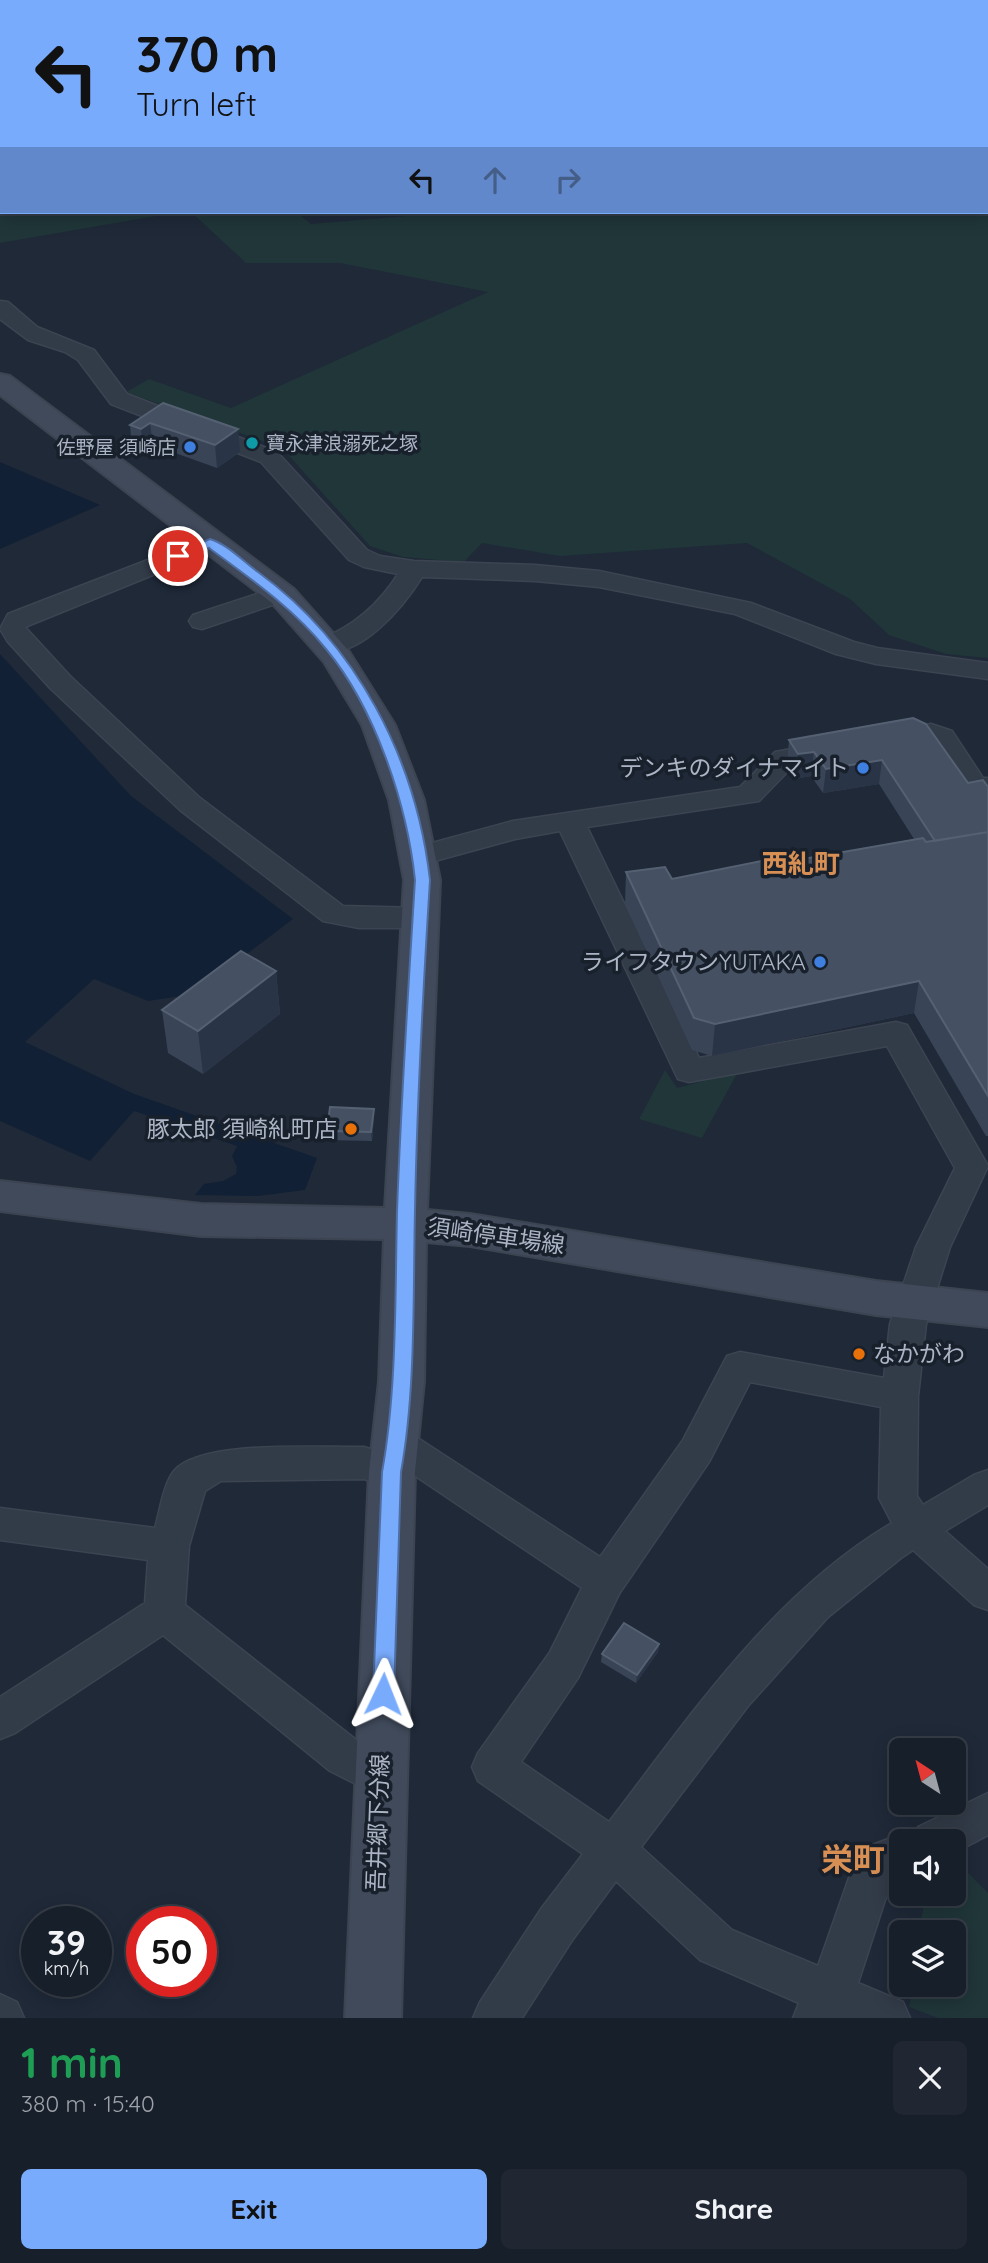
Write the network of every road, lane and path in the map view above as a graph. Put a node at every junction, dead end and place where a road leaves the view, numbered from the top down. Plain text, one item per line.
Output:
1 (0, 307) edge
2 (0, 382) edge
3 (210, 543) junction
4 (414, 569) junction
5 (281, 594) junction
6 (202, 621) dead end
7 (330, 645) junction
8 (988, 671) edge
9 (988, 788) edge
10 (569, 820) junction
11 (420, 856) junction
12 (420, 918) junction
13 (980, 1167) edge
14 (0, 1196) edge
15 (406, 1224) junction
16 (914, 1301) junction
17 (988, 1310) edge
18 (900, 1396) junction
19 (394, 1458) junction
20 (988, 1486) edge
21 (0, 1524) edge
22 (916, 1529) junction
23 (169, 1546) junction
24 (605, 1582) junction
25 (988, 1593) edge
26 (164, 1612) junction
27 (0, 1720) edge
28 (380, 1777) junction
29 (988, 1813) edge
30 (957, 1829) edge
31 (613, 1850) junction
32 (889, 1859) edge
33 (824, 2007) edge
34 (373, 2018) edge
35 (496, 2018) edge
36 (887, 2018) edge

1 - 4 street
2 - 3 main road, 吾井郷下分線
3 - 5 main road, 吾井郷下分線
3 - 12 street
4 - 7 street
4 - 8 street
5 - 6 street
5 - 7 main road, 吾井郷下分線
7 - 11 main road, 吾井郷下分線
9 - 10 street
10 - 11 street
10 - 13 street
11 - 12 main road, 吾井郷下分線
12 - 15 main road, 吾井郷下分線
13 - 16 street
14 - 15 main road, 須崎停車場線
15 - 16 main road, 須崎停車場線
15 - 19 main road, 吾井郷下分線
16 - 17 main road, 須崎停車場線
16 - 18 street
18 - 22 street
18 - 24 street
19 - 23 street
19 - 24 street
19 - 28 main road, 吾井郷下分線
20 - 22 street
21 - 23 street
22 - 25 street
22 - 31 street
23 - 26 street
24 - 31 street
26 - 27 street
26 - 28 street
28 - 34 main road, 吾井郷下分線
29 - 30 street
31 - 33 street
31 - 35 street
32 - 33 street
33 - 36 street

